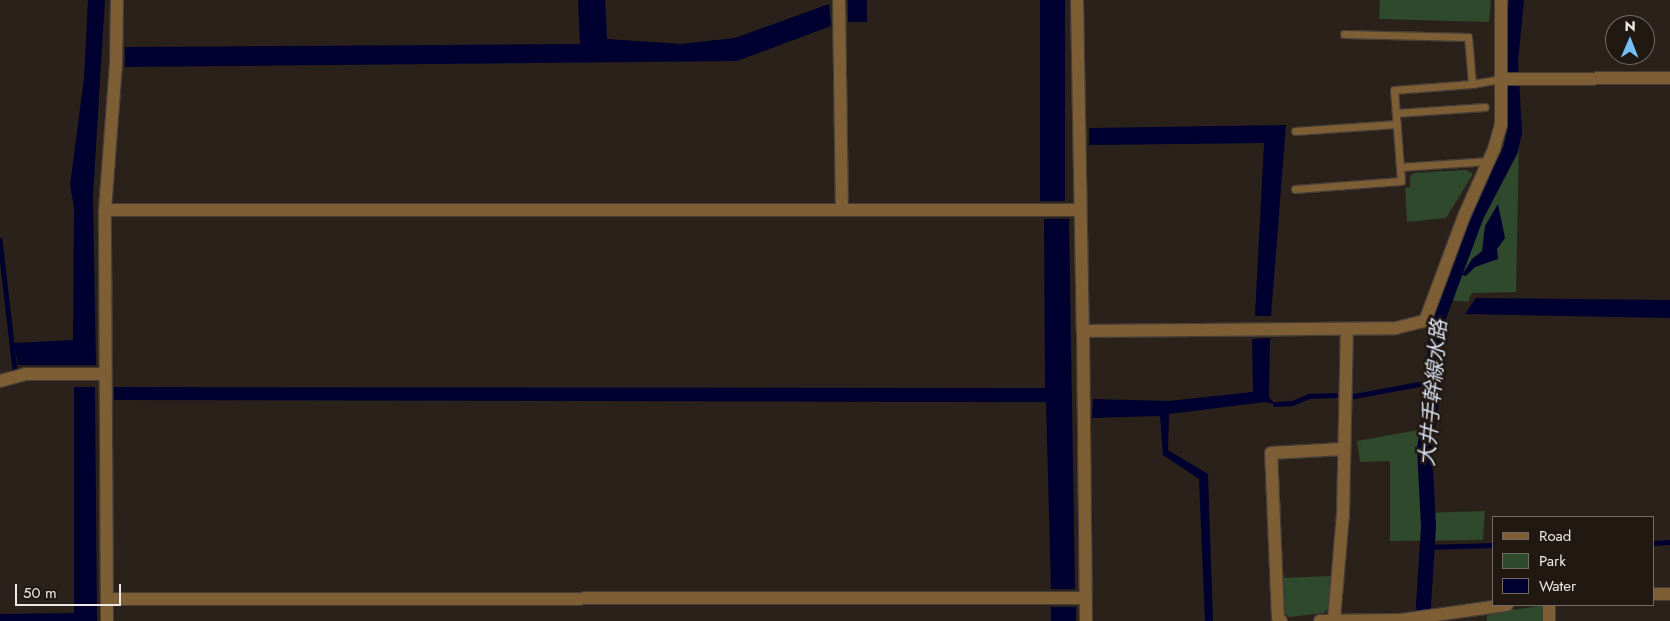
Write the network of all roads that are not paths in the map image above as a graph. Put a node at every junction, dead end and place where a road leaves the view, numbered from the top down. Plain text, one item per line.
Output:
1 (117, 0) edge
2 (839, 0) edge
3 (1077, 0) edge
4 (1501, 0) edge
5 (1344, 34) dead end
6 (1507, 78) junction
7 (1670, 78) edge
8 (1472, 84) junction
9 (1485, 106) dead end
10 (1396, 113) junction
11 (1397, 124) junction
12 (1295, 131) dead end
13 (1489, 160) junction
14 (1400, 167) junction
15 (1295, 189) dead end
16 (105, 210) junction
17 (842, 210) junction
18 (1080, 210) junction
19 (1347, 329) junction
20 (1083, 331) junction
21 (105, 374) junction
22 (0, 381) edge
23 (1343, 449) junction
24 (1655, 594) edge
25 (1670, 594) edge
26 (1084, 598) junction
27 (107, 599) junction
28 (1499, 606) edge
29 (1549, 606) edge
30 (1334, 619) junction
31 (107, 621) edge
32 (1086, 621) edge
33 (1281, 621) edge
34 (1320, 621) edge
35 (1549, 621) edge

1 - 16 street
2 - 17 street
3 - 18 street
4 - 6 street
5 - 8 lane
6 - 7 street
6 - 8 lane
6 - 13 street
8 - 10 lane
9 - 10 lane
10 - 11 lane
11 - 12 lane
11 - 14 lane
13 - 14 lane
13 - 19 street
14 - 15 lane
16 - 17 street
16 - 21 street
17 - 18 street
18 - 20 street
19 - 20 street
19 - 23 street
20 - 26 street
21 - 22 street
21 - 27 street
23 - 30 street
23 - 33 street
24 - 25 street
26 - 27 street
26 - 32 street
27 - 31 street
28 - 30 street
29 - 35 street
30 - 34 street

